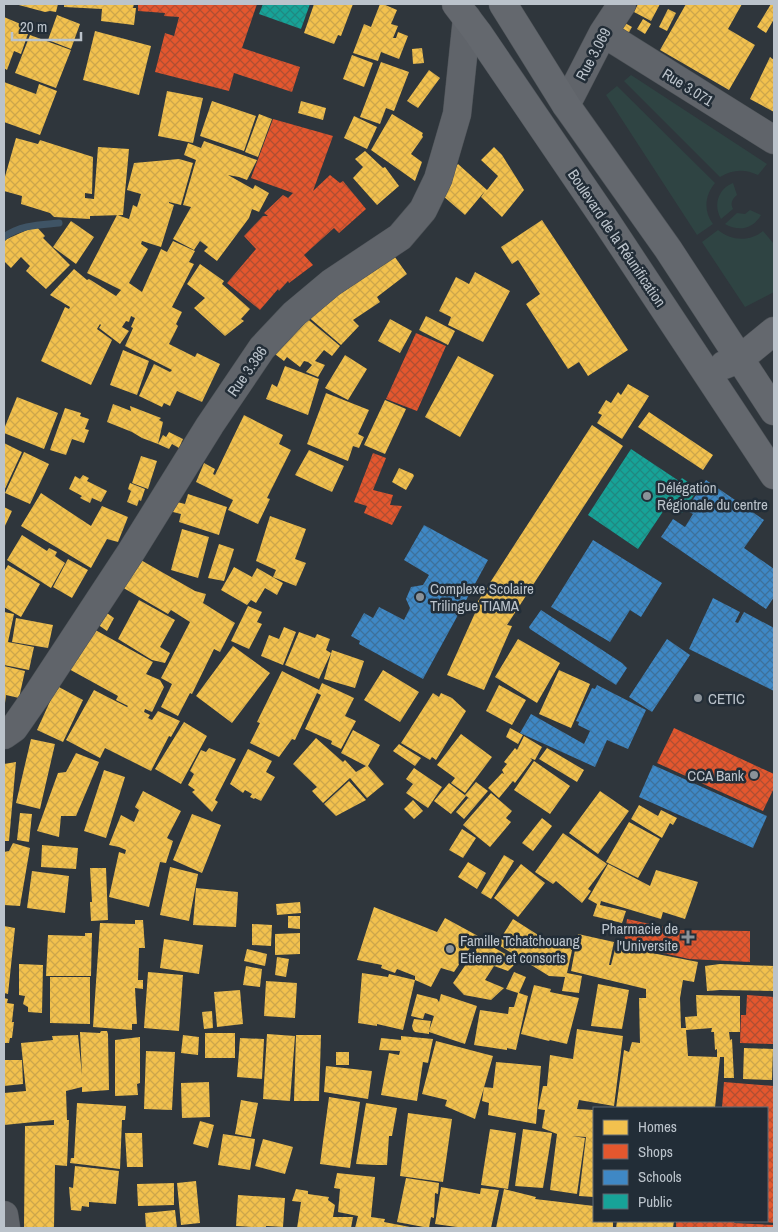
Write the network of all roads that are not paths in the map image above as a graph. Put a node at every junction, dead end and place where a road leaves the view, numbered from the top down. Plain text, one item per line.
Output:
1 (503, 4) edge
2 (622, 4) edge
3 (462, 11) edge
4 (603, 33) junction
5 (566, 105) junction
6 (774, 140) edge
7 (774, 331) edge
8 (740, 358) junction
9 (706, 372) junction
10 (774, 411) edge
11 (774, 475) edge
12 (4, 736) edge
13 (4, 1215) edge
14 (6, 1228) edge

1 - 5 main road
2 - 4 street, Rue 3.069
3 - 9 main road, Boulevard de la Réunification
3 - 12 street, Rue 3.386
4 - 5 street, Rue 3.069
4 - 6 street, Rue 3.071
5 - 8 main road
7 - 8 main road
8 - 9 main road
8 - 10 main road
9 - 11 main road, Boulevard de la Réunification
13 - 14 street

